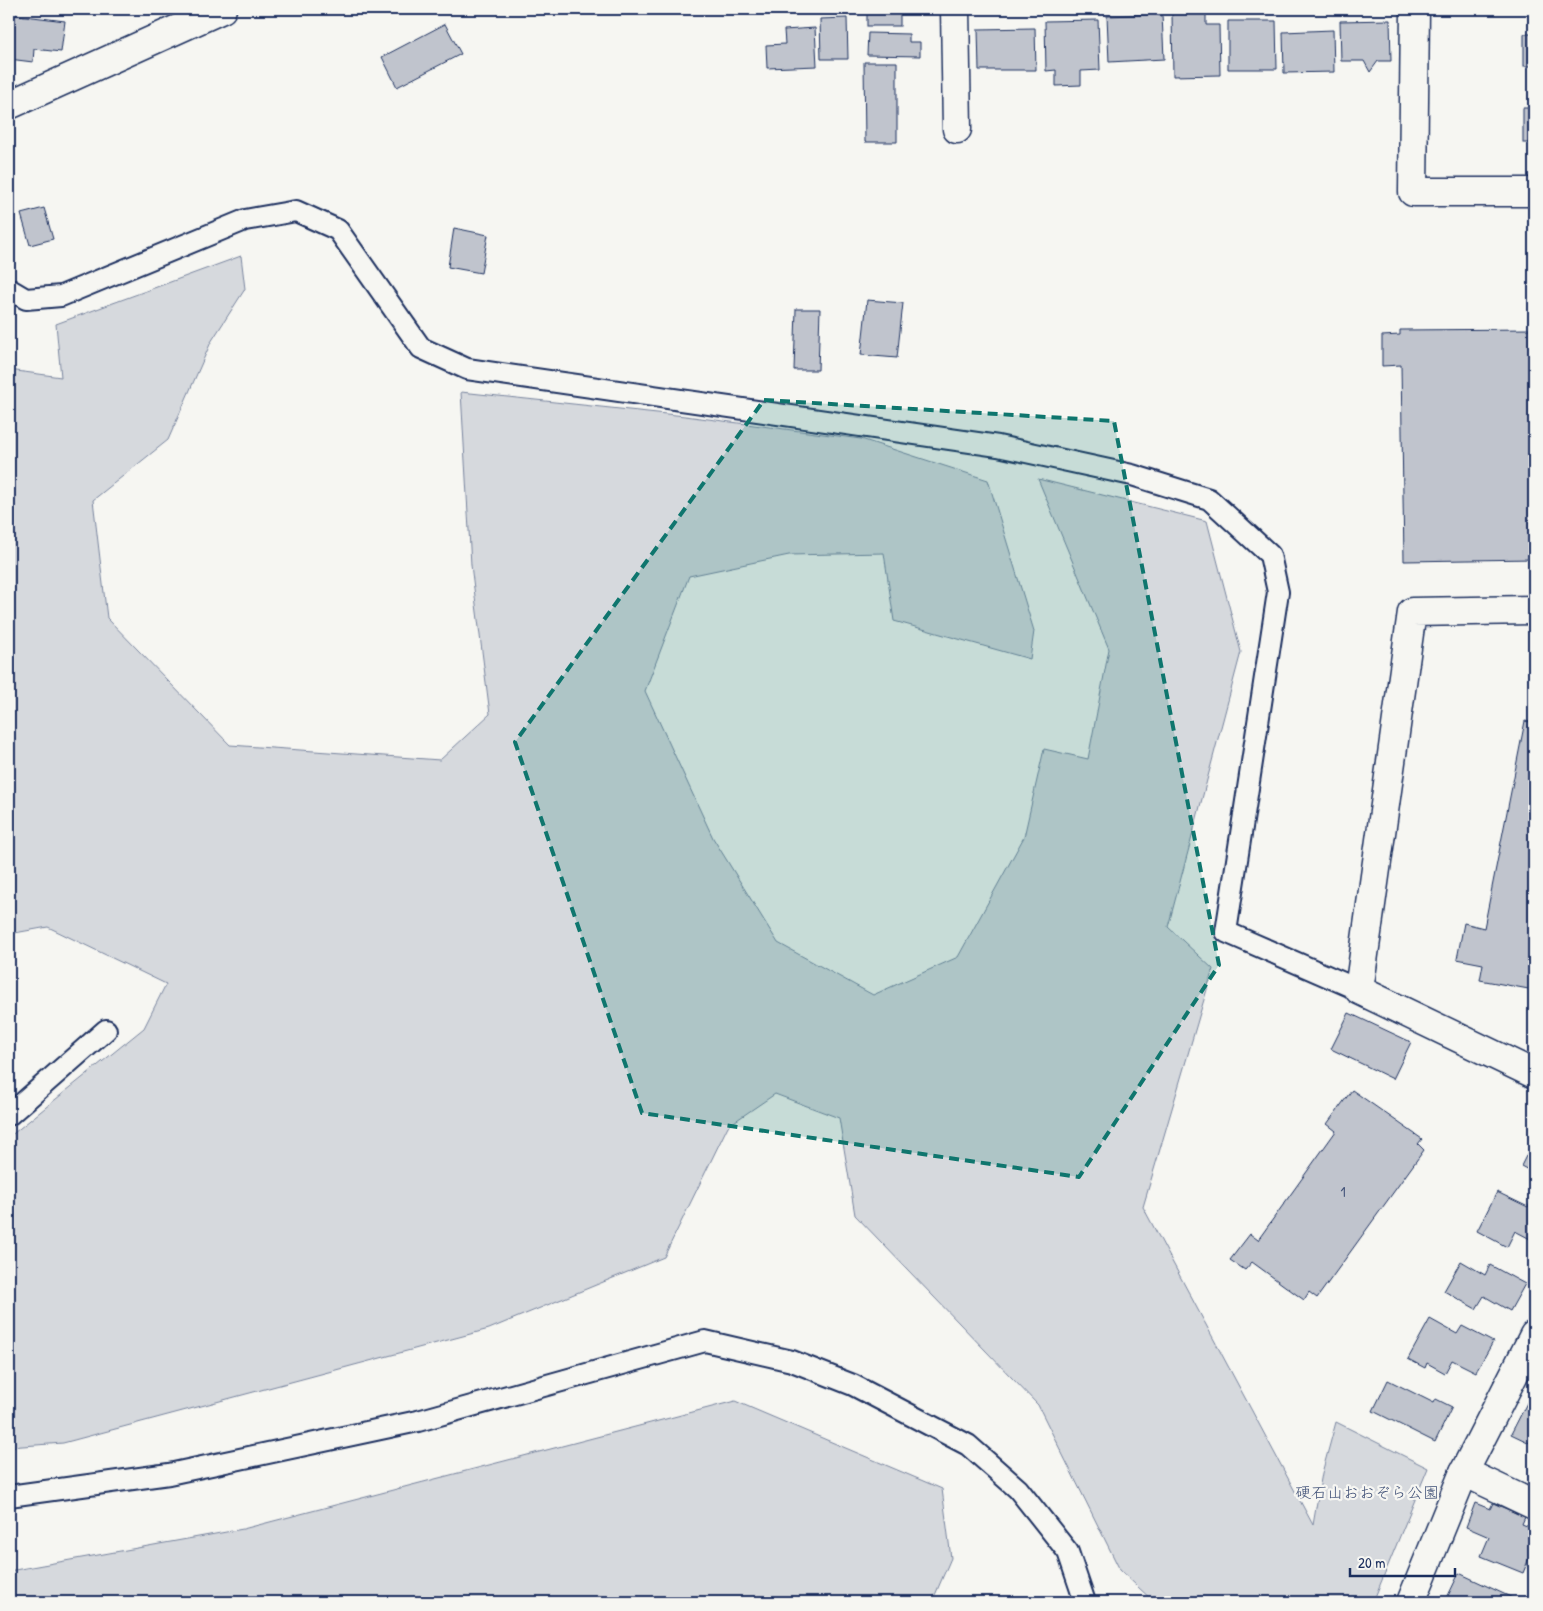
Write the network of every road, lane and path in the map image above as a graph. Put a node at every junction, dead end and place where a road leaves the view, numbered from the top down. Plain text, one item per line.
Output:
1 (222, 9) edge
2 (955, 9) edge
3 (1414, 9) edge
4 (9, 105) edge
5 (957, 129) dead end
6 (1534, 192) edge
7 (9, 289) edge
8 (1534, 610) edge
9 (1359, 990) junction
10 (106, 1030) dead end
11 (1534, 1074) edge
12 (9, 1115) edge
13 (1534, 1335) edge
14 (1464, 1472) junction
15 (9, 1496) edge
16 (1534, 1505) edge
17 (1085, 1602) edge
18 (1411, 1602) edge

1 - 4 street
2 - 5 street
3 - 6 street
7 - 9 lane
8 - 9 street
9 - 11 street
10 - 12 lane
13 - 14 street
14 - 16 street
14 - 18 street
15 - 17 lane

